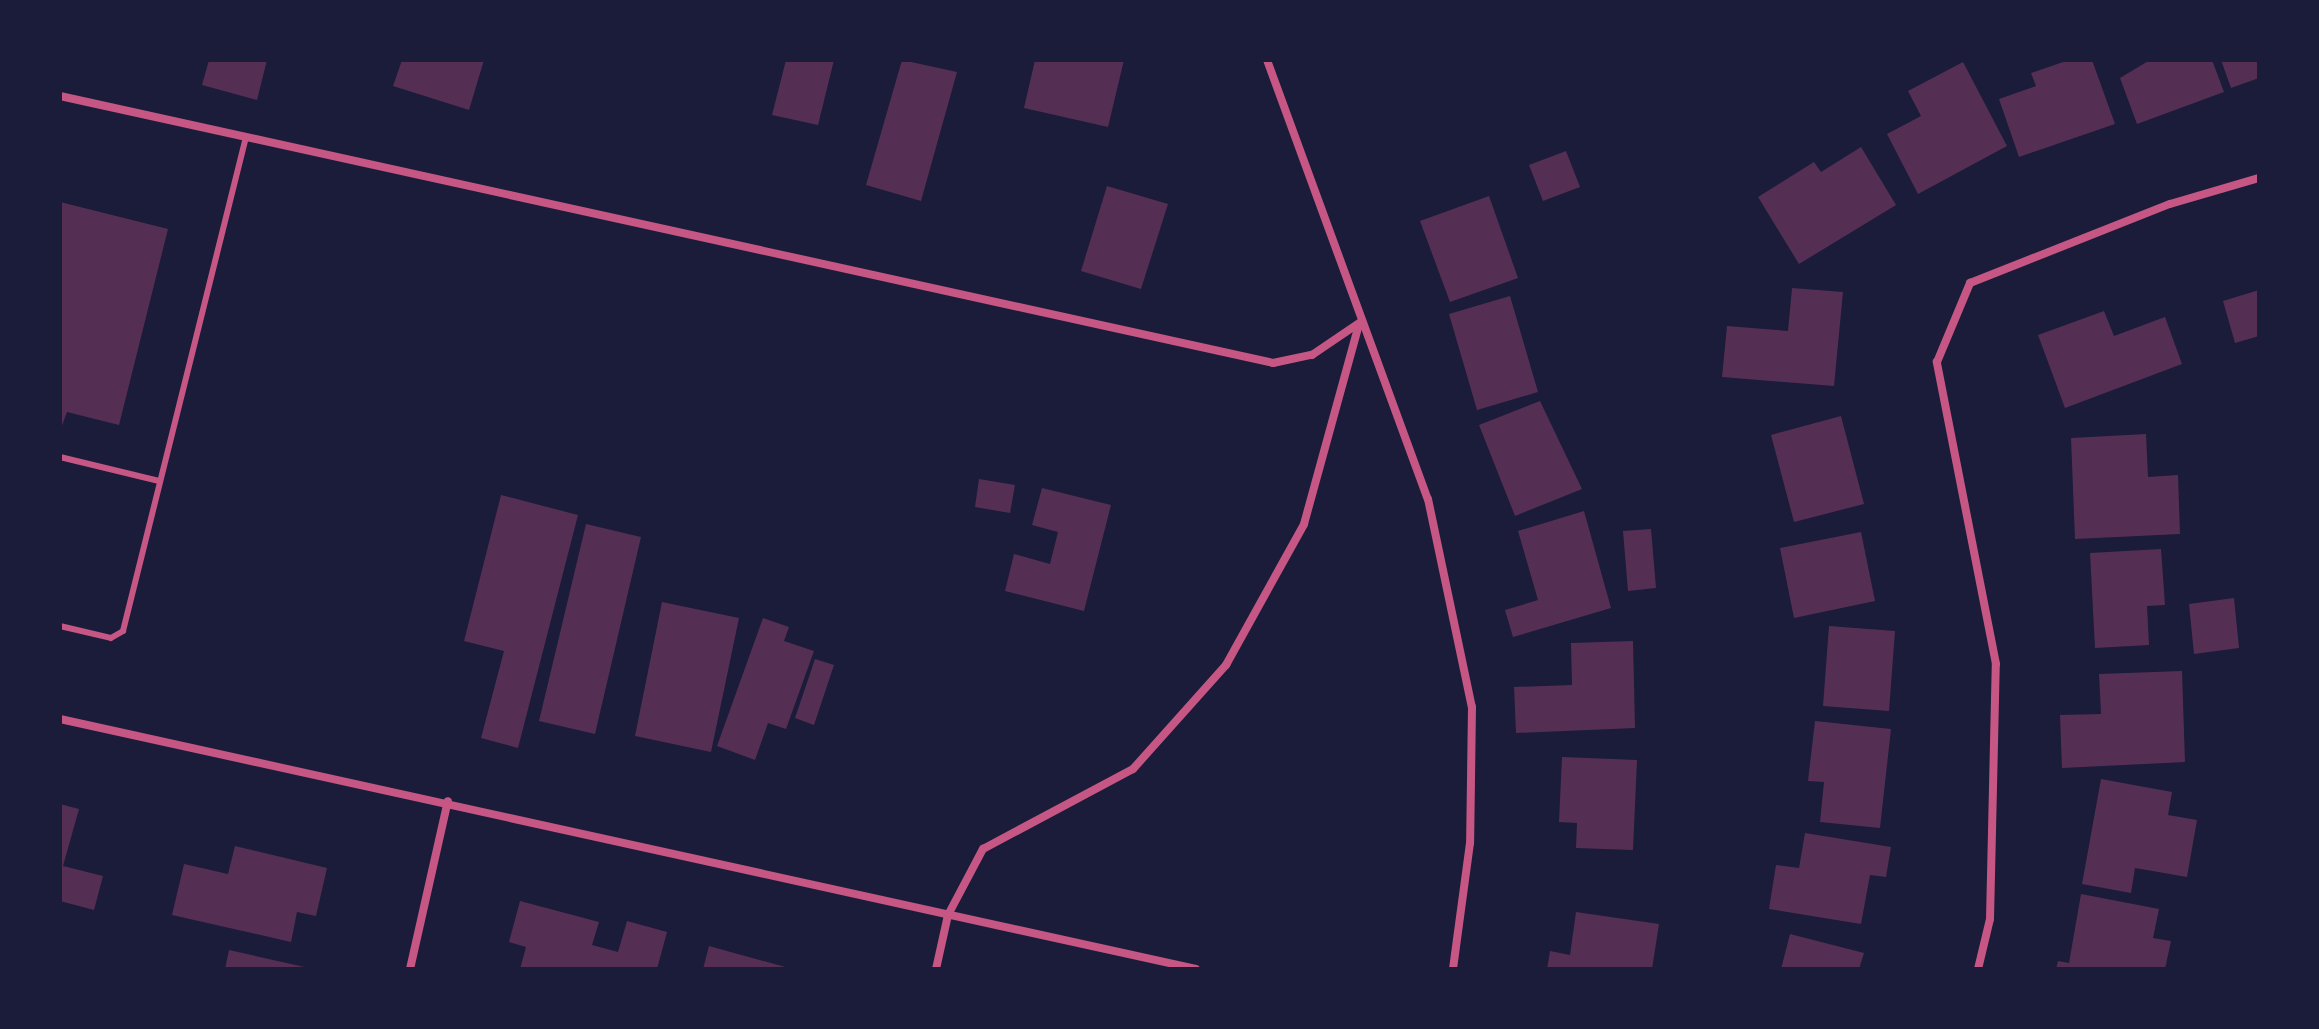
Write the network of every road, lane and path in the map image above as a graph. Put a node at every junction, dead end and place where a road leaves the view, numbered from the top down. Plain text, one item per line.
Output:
1 (1267, 60) edge
2 (60, 96) edge
3 (246, 137) junction
4 (2259, 178) edge
5 (1359, 323) junction
6 (60, 457) edge
7 (159, 481) junction
8 (60, 626) edge
9 (60, 719) edge
10 (448, 801) junction
11 (948, 915) junction
12 (410, 969) edge
13 (936, 969) edge
14 (1196, 969) edge
15 (1453, 969) edge
16 (1978, 969) edge

1 - 5 street
2 - 3 street
3 - 5 street
3 - 7 lane
4 - 16 street
5 - 11 street
5 - 15 street
6 - 7 lane
7 - 8 lane
9 - 10 street
10 - 11 street
10 - 12 street
11 - 13 street
11 - 14 street

